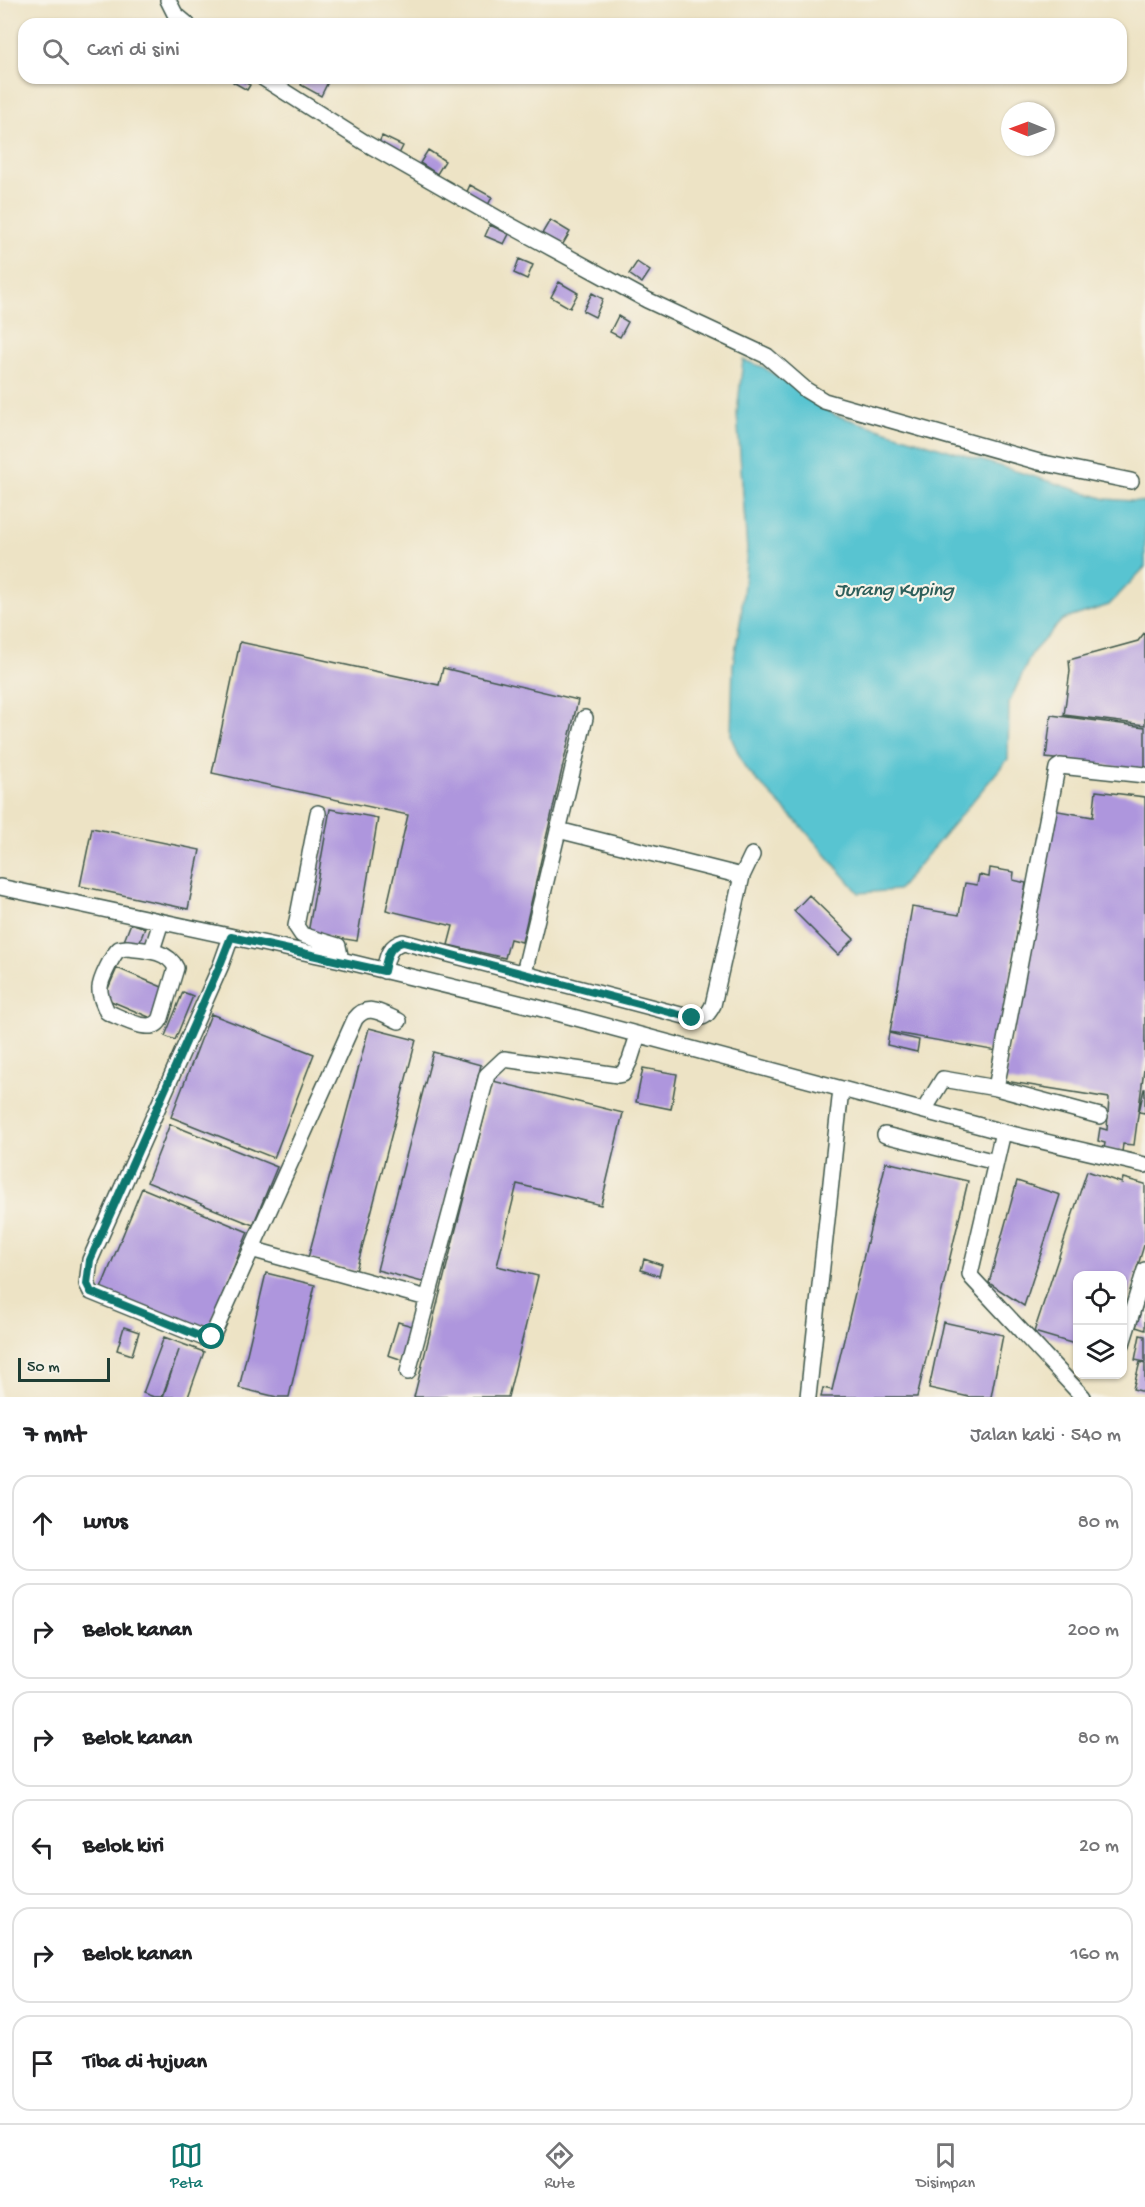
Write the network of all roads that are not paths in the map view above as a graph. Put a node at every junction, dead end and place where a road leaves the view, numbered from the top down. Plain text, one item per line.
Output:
1 (168, 0) edge
2 (180, 18) edge
3 (272, 84) edge
4 (1131, 481) dead end
5 (585, 718) dead end
6 (1145, 775) edge
7 (318, 813) dead end
8 (558, 830) junction
9 (752, 855) dead end
10 (742, 876) junction
11 (0, 887) edge
12 (161, 922) junction
13 (231, 937) junction
14 (153, 950) junction
15 (341, 960) junction
16 (384, 971) junction
17 (524, 973) junction
18 (399, 1021) dead end
19 (638, 1035) junction
20 (996, 1088) junction
21 (841, 1089) junction
22 (924, 1110) junction
23 (1100, 1116) dead end
24 (1003, 1132) junction
25 (885, 1135) dead end
26 (996, 1162) junction
27 (1145, 1165) edge
28 (251, 1249) junction
29 (1145, 1270) edge
30 (427, 1298) junction
31 (1127, 1328) edge
32 (408, 1372) dead end
33 (808, 1397) edge
34 (1083, 1397) edge

1 - 2 street
3 - 4 street
5 - 8 street
6 - 20 street
7 - 15 street
8 - 10 street
8 - 17 street
9 - 10 street
10 - 17 street
11 - 12 street
12 - 13 street
12 - 14 street
13 - 15 street
13 - 28 street
14 - 14 street
15 - 16 street
16 - 17 street
16 - 19 street
18 - 28 street
19 - 21 street
19 - 30 street
20 - 22 street
20 - 23 street
21 - 22 street
21 - 33 street
22 - 24 street
24 - 26 street
24 - 27 street
25 - 26 street
26 - 34 street
28 - 30 street
29 - 31 street
30 - 32 street

